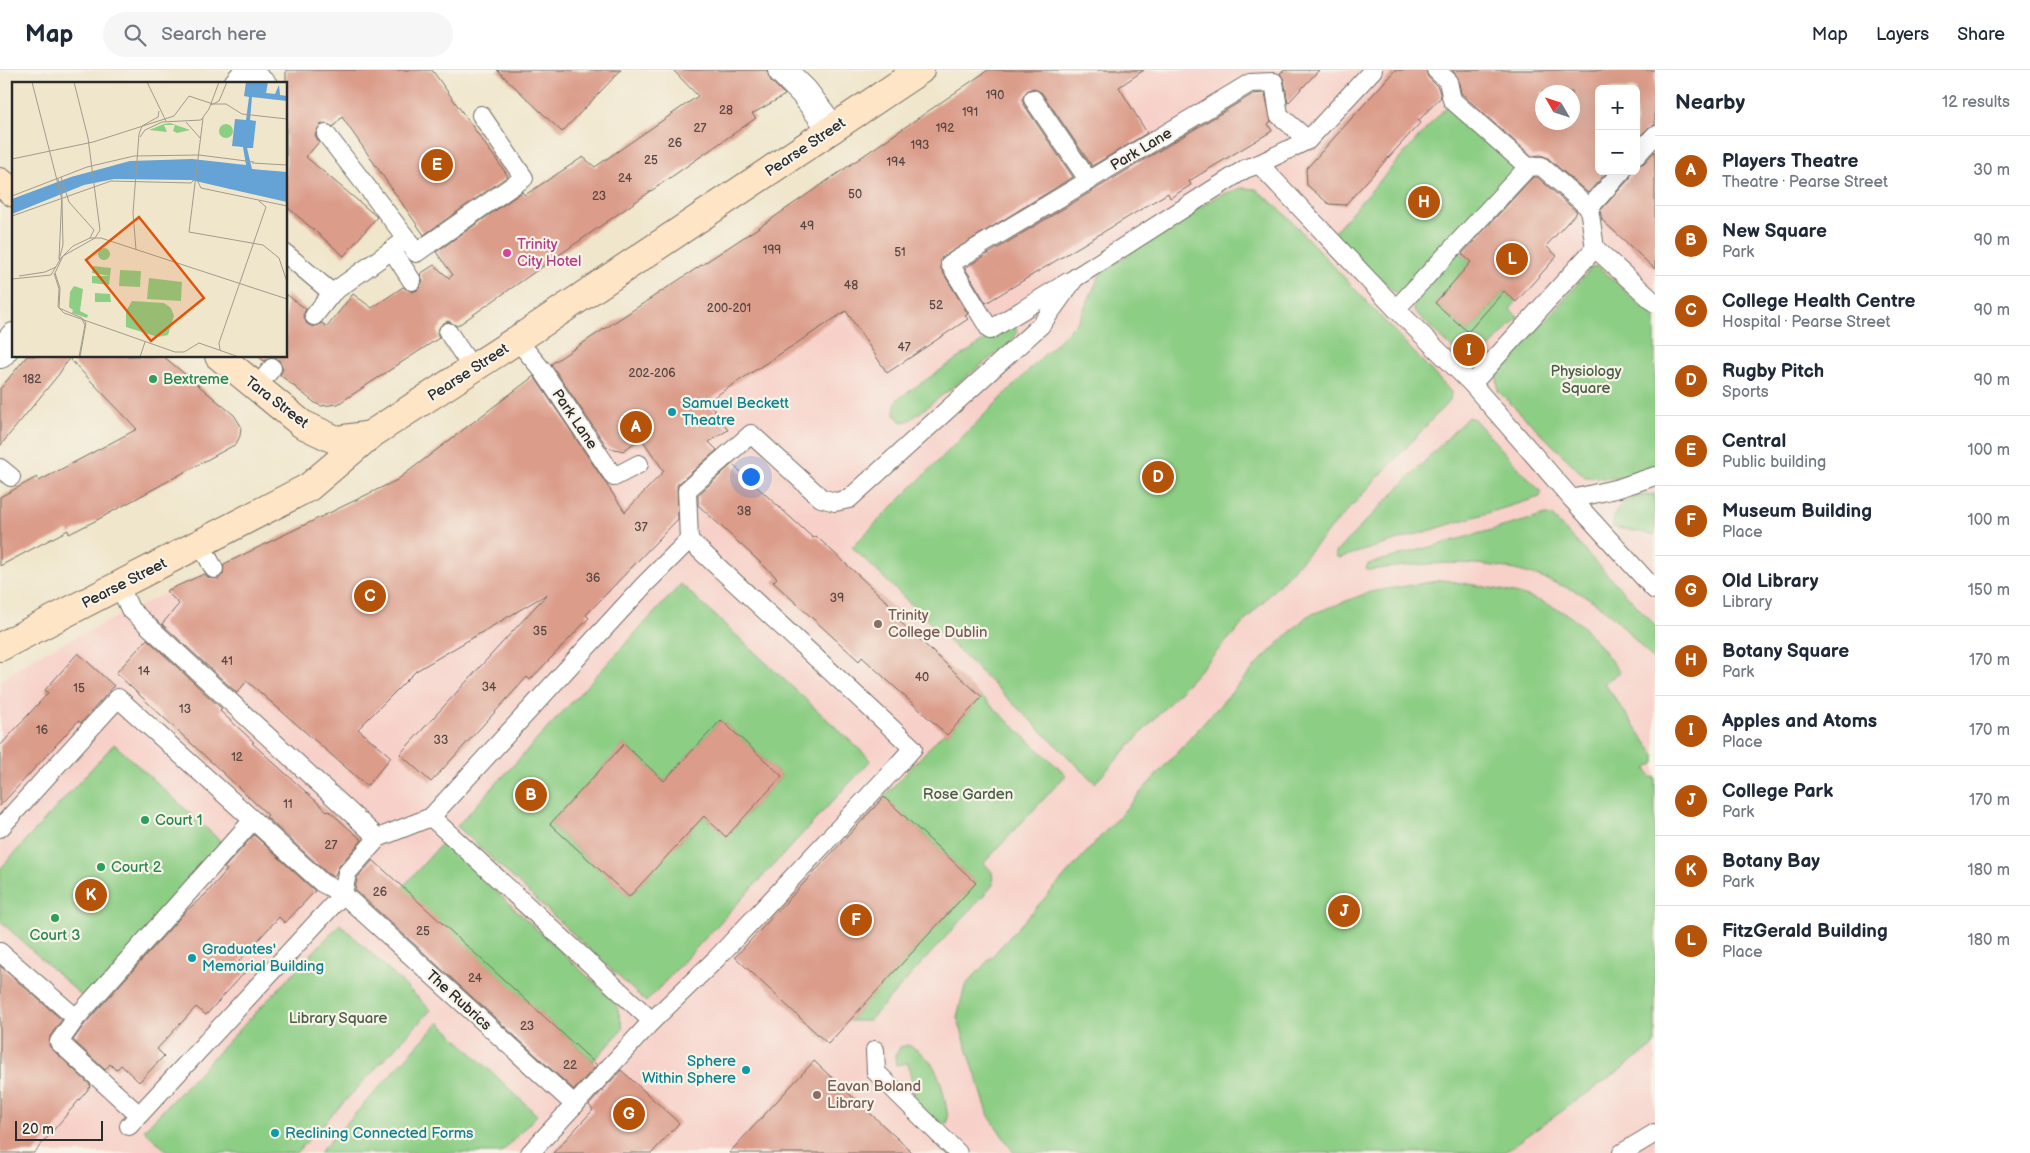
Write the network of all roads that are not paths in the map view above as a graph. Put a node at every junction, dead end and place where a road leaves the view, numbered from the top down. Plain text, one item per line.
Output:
1 (251, 70) edge
2 (782, 70) edge
3 (920, 70) edge
4 (1373, 70) edge
5 (1436, 70) edge
6 (240, 82) edge
7 (266, 82) edge
8 (1033, 99) dead end
9 (481, 116) dead end
10 (832, 129) junction
11 (326, 134) dead end
12 (1655, 135) edge
13 (1308, 140) junction
14 (1640, 152) edge
15 (1258, 164) junction
16 (1528, 167) junction
17 (1618, 175) edge
18 (1089, 181) junction
19 (0, 182) edge
20 (12, 191) edge
21 (1588, 208) junction
22 (407, 239) junction
23 (1594, 248) junction
24 (392, 250) junction
25 (288, 256) edge
26 (1075, 278) junction
27 (412, 281) dead end
28 (332, 293) junction
29 (1655, 304) edge
30 (1396, 309) junction
31 (314, 316) dead end
32 (448, 332) dead end
33 (12, 339) edge
34 (517, 340) junction
35 (0, 354) edge
36 (223, 358) edge
37 (472, 369) junction
38 (1472, 384) junction
39 (370, 435) junction
40 (639, 464) dead end
41 (1655, 476) edge
42 (1572, 499) junction
43 (689, 540) junction
44 (200, 543) junction
45 (214, 569) dead end
46 (119, 585) junction
47 (1655, 590) edge
48 (0, 647) edge
49 (431, 817) junction
50 (253, 820) junction
51 (0, 828) edge
52 (378, 838) junction
53 (343, 894) junction
54 (0, 952) edge
55 (76, 1018) junction
56 (652, 1021) junction
57 (875, 1050) dead end
58 (574, 1105) junction
59 (1655, 1133) edge
60 (530, 1153) edge
61 (958, 1153) edge
62 (1622, 1153) edge

1 - 6 street
1 - 7 lane
2 - 10 street
3 - 10 main road, Pearse Street
4 - 13 lane
5 - 16 lane
8 - 18 lane
9 - 22 lane
10 - 34 main road, Pearse Street
11 - 22 lane
12 - 14 lane
13 - 15 lane
13 - 18 lane, Park Lane
15 - 26 lane
15 - 30 lane
16 - 21 lane
16 - 30 lane
17 - 21 lane
18 - 26 lane, Park Lane
19 - 20 main road
21 - 23 lane
22 - 24 lane
23 - 29 lane
23 - 38 lane
24 - 27 lane
24 - 28 lane
25 - 28 lane
26 - 43 lane
28 - 31 lane
30 - 38 lane
32 - 37 lane
33 - 35 street
34 - 37 main road, Pearse Street
34 - 40 lane, Park Lane
36 - 39 main road, Tara Street
37 - 39 main road, Pearse Street
38 - 42 lane
39 - 44 main road, Pearse Street
41 - 42 lane
42 - 47 lane
43 - 49 lane
43 - 56 lane
44 - 45 lane
44 - 46 main road, Pearse Street
46 - 48 main road, Pearse Street
46 - 52 lane
49 - 52 lane
49 - 56 lane
50 - 51 lane, The Rubrics
50 - 53 lane, The Rubrics
50 - 55 lane
52 - 53 lane
53 - 55 lane
53 - 58 lane, The Rubrics
54 - 55 lane
56 - 58 lane
57 - 61 lane
58 - 60 lane
59 - 62 lane

